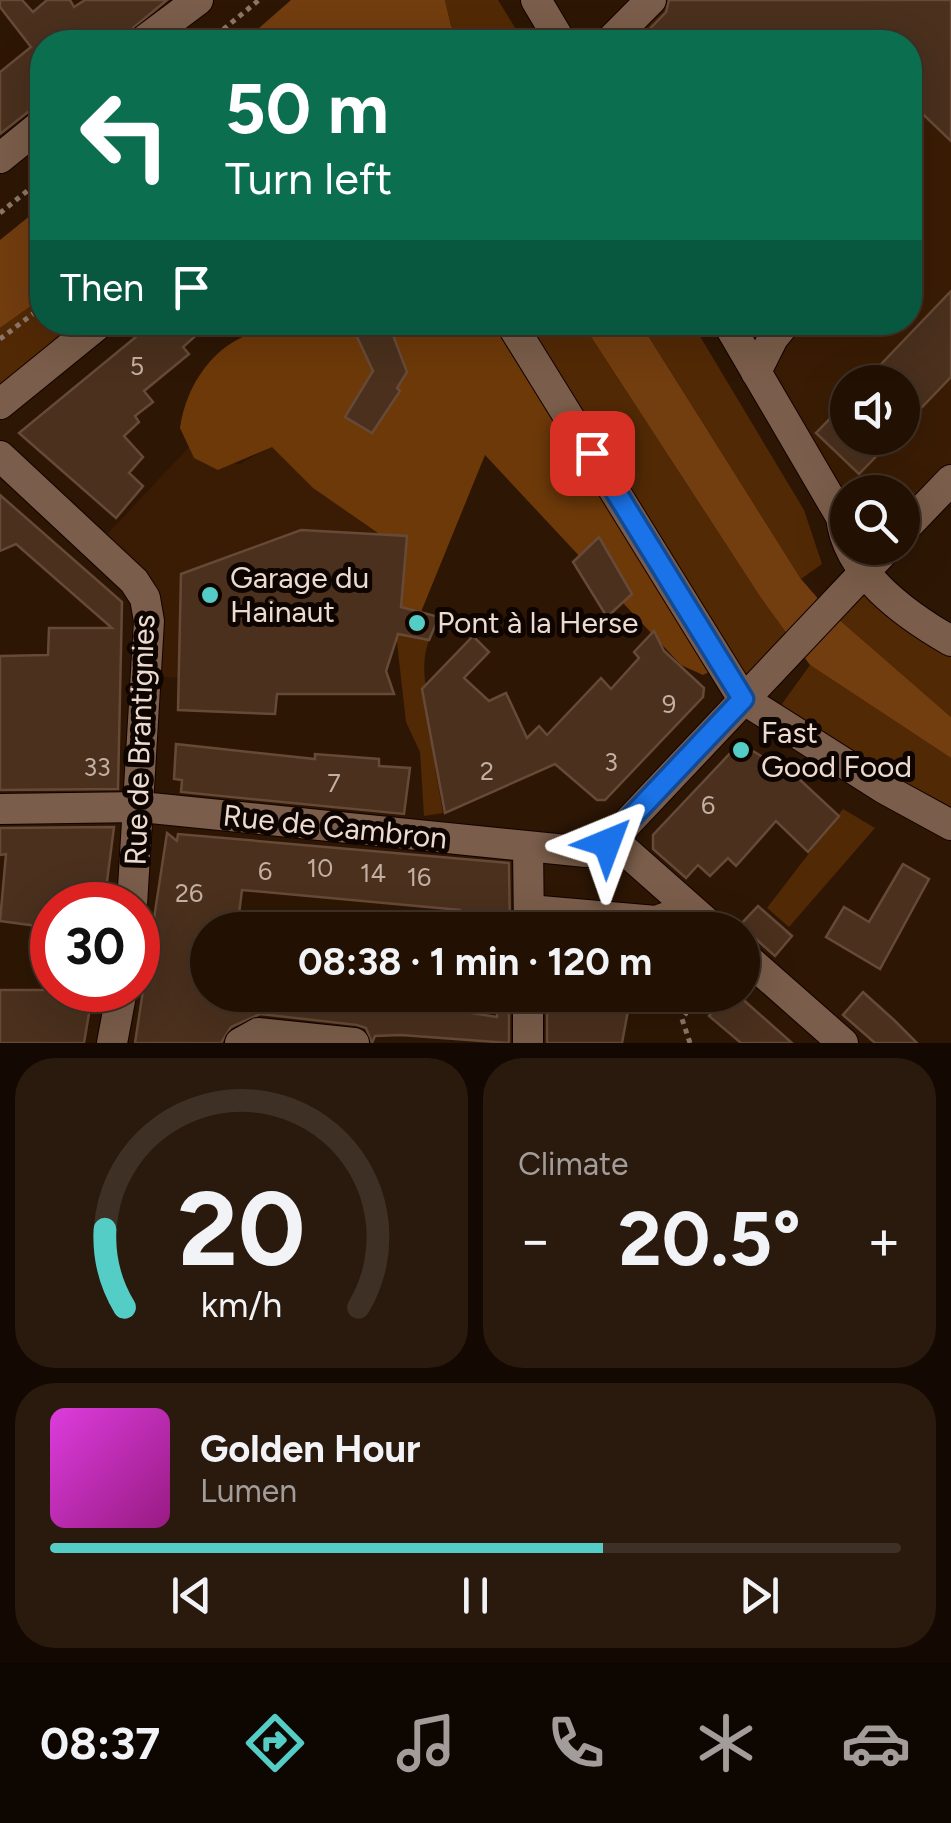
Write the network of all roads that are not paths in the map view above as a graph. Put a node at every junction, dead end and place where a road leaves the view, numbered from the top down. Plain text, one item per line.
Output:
1 (198, 0) edge
2 (536, 0) edge
3 (651, 0) edge
4 (158, 30) edge
5 (554, 30) edge
6 (621, 30) edge
7 (30, 134) edge
8 (0, 158) edge
9 (85, 335) edge
10 (519, 335) edge
11 (735, 335) edge
12 (778, 335) edge
13 (756, 372) junction
14 (0, 404) edge
15 (0, 456) edge
16 (951, 480) edge
17 (920, 512) edge
18 (871, 565) edge
19 (858, 578) junction
20 (951, 641) edge
21 (753, 689) junction
22 (141, 808) junction
23 (0, 809) edge
24 (951, 826) edge
25 (612, 839) junction
26 (528, 847) junction
27 (134, 882) edge
28 (690, 909) junction
29 (529, 912) edge
30 (682, 912) edge
31 (694, 912) edge
32 (760, 970) edge
33 (118, 1012) edge
34 (528, 1012) edge
35 (112, 1043) edge
36 (240, 1043) edge
37 (354, 1043) edge
38 (528, 1043) edge
39 (844, 1043) edge

1 - 4 street
2 - 5 street
3 - 6 street
7 - 8 street
9 - 14 street
10 - 21 street
11 - 13 street
12 - 13 street
13 - 19 street
15 - 22 street, Rue de Brantignies
16 - 17 street
18 - 19 street
19 - 20 street
19 - 21 street
21 - 24 street
21 - 25 street
22 - 23 street, Rue de Cambron
22 - 26 street, Rue de Cambron
22 - 27 street, Rue de Brantignies
25 - 26 street, Rue de Cambron
25 - 28 street
26 - 29 street
28 - 30 street
28 - 31 street
32 - 39 street
33 - 35 street
34 - 38 street
36 - 37 street

